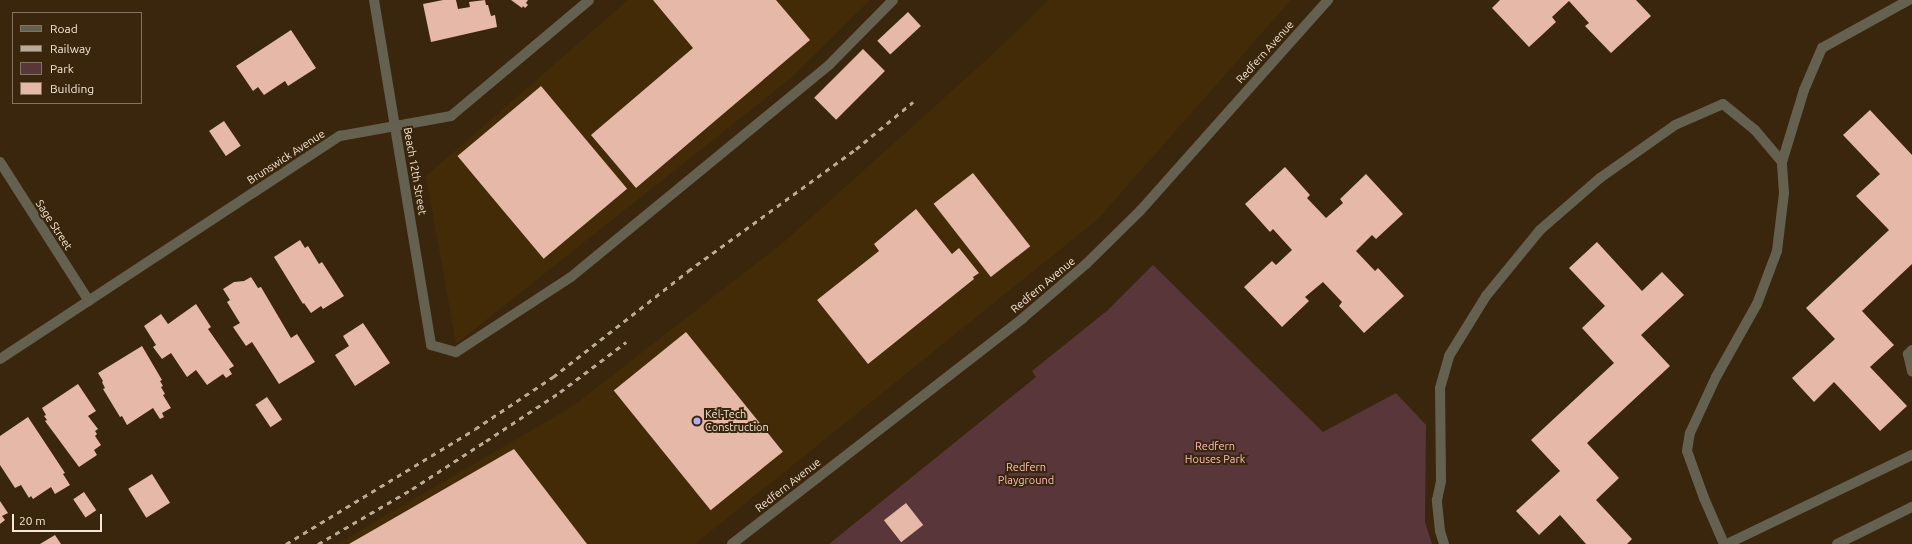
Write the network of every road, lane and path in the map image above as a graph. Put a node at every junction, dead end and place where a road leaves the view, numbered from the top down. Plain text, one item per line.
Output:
1 (374, 0) edge
2 (589, 0) edge
3 (893, 0) edge
4 (1328, 0) edge
5 (1909, 0) edge
6 (395, 125) junction
7 (0, 162) edge
8 (1782, 162) junction
9 (88, 301) junction
10 (1912, 350) edge
11 (0, 359) edge
12 (1912, 372) edge
13 (1912, 455) edge
14 (1912, 507) edge
15 (732, 544) edge
16 (1444, 544) edge
17 (1726, 544) edge
18 (1837, 544) edge

1 - 6 street, Beach 12th Street
2 - 6 street, Brunswick Avenue
3 - 6 street, Beach 12th Street
4 - 15 street, Redfern Avenue
5 - 8 street
6 - 9 street, Brunswick Avenue
7 - 9 street, Sage Street
8 - 16 street
8 - 17 street
9 - 11 street, Brunswick Avenue
10 - 12 street
13 - 17 street
14 - 18 street

